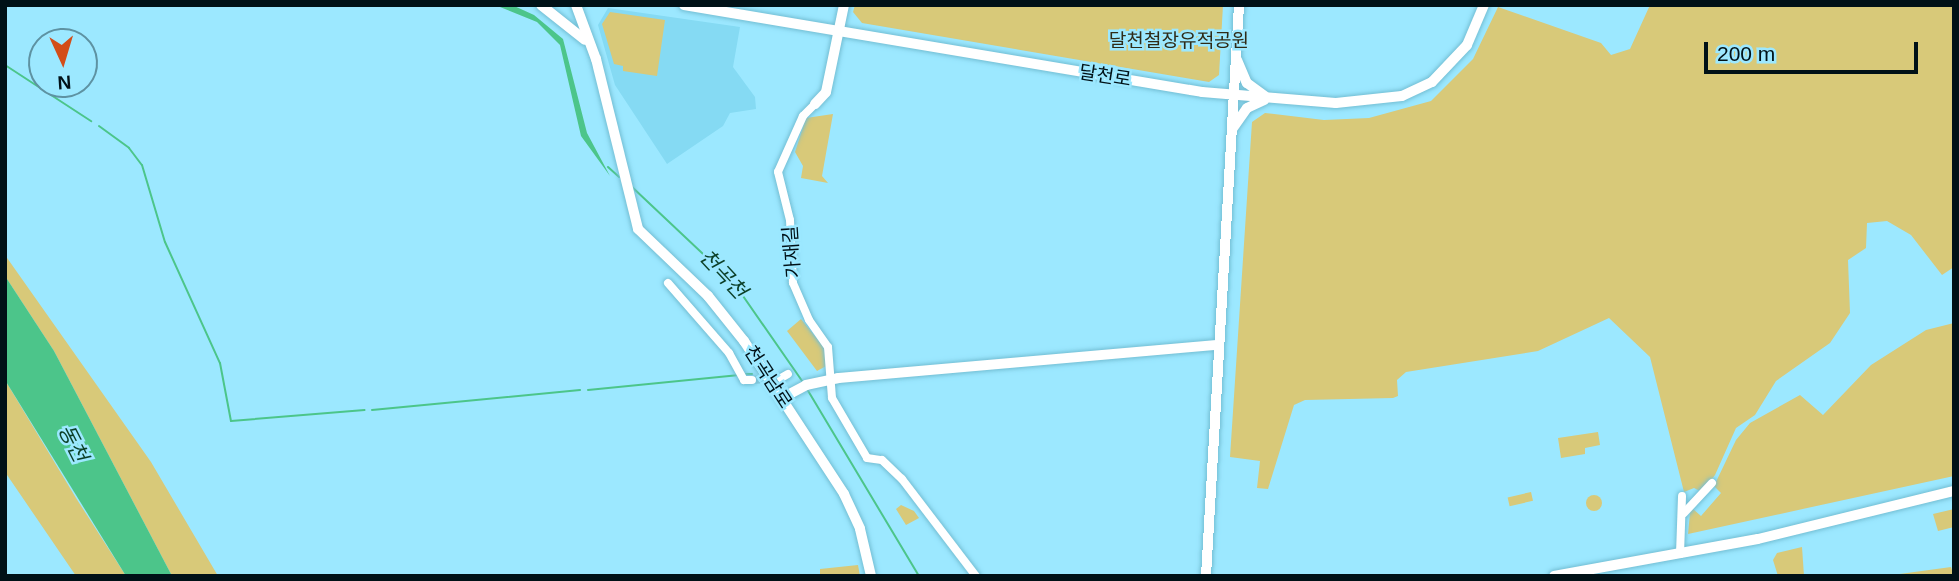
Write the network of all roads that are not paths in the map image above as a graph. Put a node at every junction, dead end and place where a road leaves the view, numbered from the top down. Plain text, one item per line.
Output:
1 (541, 5) edge
2 (576, 5) edge
3 (684, 5) edge
4 (844, 5) edge
5 (1239, 5) edge
6 (1484, 5) edge
7 (838, 30) junction
8 (593, 50) junction
9 (1236, 51) junction
10 (1233, 96) junction
11 (1270, 99) junction
12 (814, 104) joint
13 (1230, 137) junction
14 (668, 283) dead end
15 (1218, 345) junction
16 (752, 380) dead end
17 (823, 380) junction
18 (782, 398) junction
19 (1713, 483) dead end
20 (1954, 491) edge
21 (1682, 496) dead end
22 (1684, 513) junction
23 (1680, 554) junction
24 (1207, 556) junction
25 (871, 576) edge
26 (976, 576) edge
27 (1196, 576) edge
28 (1206, 576) edge
29 (1214, 576) edge
30 (1554, 576) edge

1 - 8 street
2 - 8 street
3 - 7 street, 달천로
4 - 7 street, 가재길
5 - 9 street
6 - 11 street, 달천로
7 - 10 street, 달천로
7 - 12 street, 가재길
8 - 18 street, 천곡남로
9 - 10 street
9 - 11 street
10 - 11 street, 달천로
10 - 13 street
11 - 13 street
12 - 17 street, 가재길
13 - 15 street
14 - 16 street
15 - 17 street
15 - 24 street
17 - 18 street
17 - 26 street, 가재길
18 - 25 street, 천곡남로
19 - 22 street
20 - 23 street
21 - 22 street
22 - 23 street
23 - 30 street
24 - 27 street
24 - 28 street
24 - 29 street

